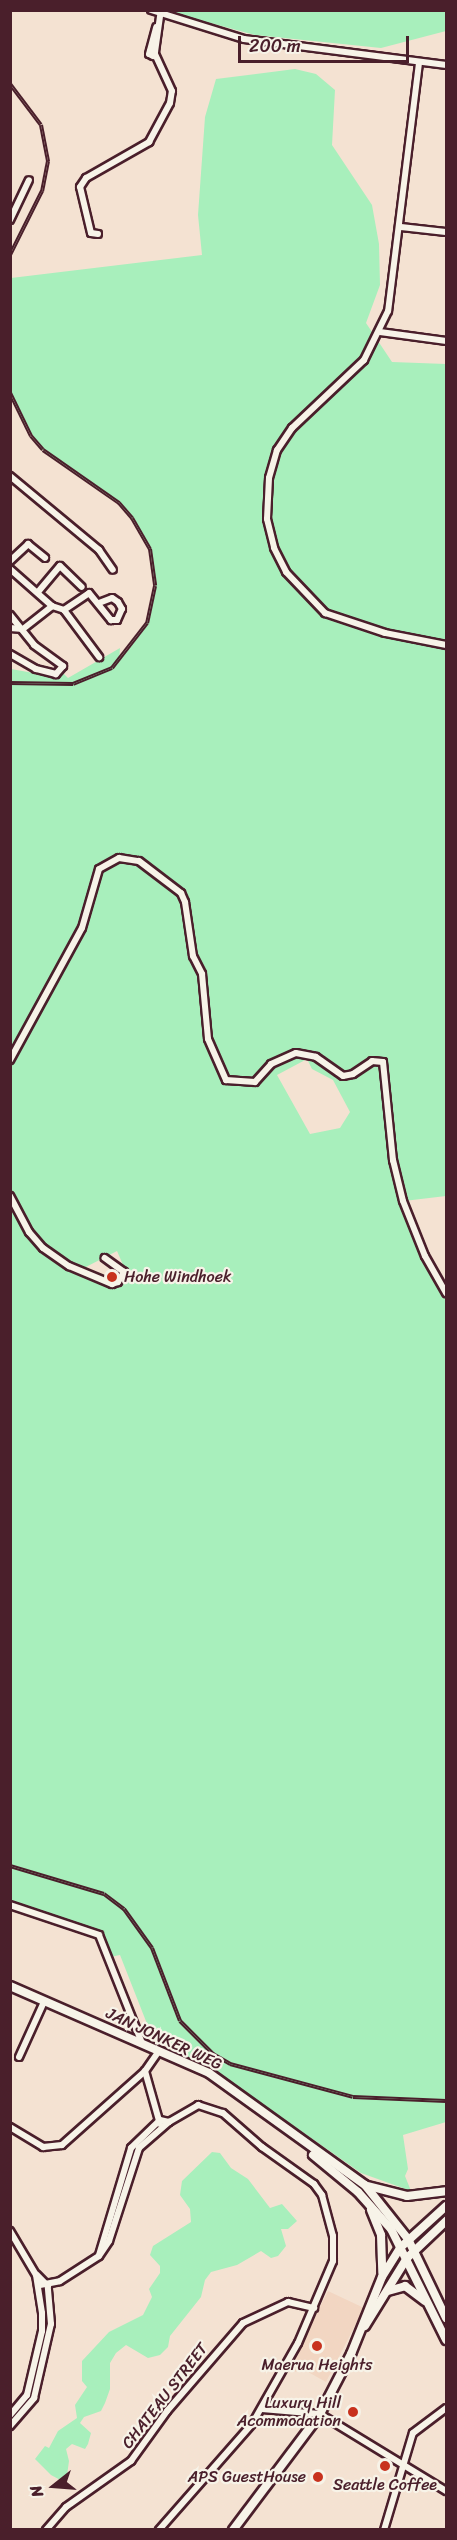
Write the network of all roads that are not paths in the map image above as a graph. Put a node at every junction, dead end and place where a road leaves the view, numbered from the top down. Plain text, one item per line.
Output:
1 (151, 10) edge
2 (160, 15) junction
3 (419, 63) junction
4 (447, 65) edge
5 (29, 180) dead end
6 (10, 220) edge
7 (401, 227) junction
8 (447, 232) edge
9 (98, 234) dead end
10 (380, 332) junction
11 (447, 342) edge
12 (10, 477) edge
13 (45, 558) dead end
14 (10, 561) edge
15 (10, 569) edge
16 (113, 570) dead end
17 (82, 587) dead end
18 (38, 592) junction
19 (99, 603) dead end
20 (52, 606) junction
21 (64, 610) junction
22 (10, 615) edge
23 (10, 628) edge
24 (23, 629) junction
25 (447, 645) edge
26 (10, 654) edge
27 (99, 657) dead end
28 (10, 1060) edge
29 (10, 1196) edge
30 (105, 1258) dead end
31 (447, 1293) edge
32 (10, 1905) edge
33 (10, 1986) edge
34 (44, 2002) junction
35 (142, 2043) junction
36 (159, 2051) junction
37 (19, 2057) dead end
38 (145, 2071) junction
39 (160, 2120) junction
40 (169, 2122) junction
41 (10, 2127) edge
42 (160, 2130) junction
43 (362, 2189) junction
44 (447, 2190) edge
45 (447, 2206) edge
46 (447, 2221) edge
47 (10, 2231) edge
48 (408, 2238) junction
49 (401, 2247) junction
50 (414, 2250) junction
51 (99, 2256) junction
52 (407, 2258) junction
53 (36, 2275) junction
54 (382, 2277) junction
55 (40, 2285) junction
56 (48, 2286) junction
57 (388, 2291) junction
58 (429, 2306) junction
59 (314, 2308) junction
60 (447, 2318) edge
61 (360, 2334) junction
62 (447, 2340) edge
63 (447, 2408) edge
64 (262, 2409) junction
65 (320, 2414) junction
66 (10, 2415) edge
67 (10, 2426) edge
68 (404, 2464) junction
69 (447, 2491) edge
70 (162, 2527) edge
71 (46, 2529) edge
72 (171, 2529) edge
73 (233, 2529) edge
74 (384, 2529) edge

1 - 2 street
2 - 3 street
2 - 9 street
3 - 4 street
3 - 7 street
5 - 6 street
7 - 8 street
7 - 10 street
10 - 11 street
10 - 25 street
12 - 16 street
13 - 14 street
15 - 18 street
17 - 18 street
18 - 20 street
19 - 21 street
20 - 21 street
20 - 24 street
21 - 27 street
22 - 24 street
23 - 24 street
24 - 26 street
28 - 31 street
29 - 30 street
32 - 35 street
33 - 34 main road, JAN JONKER WEG
34 - 35 main road, JAN JONKER WEG
34 - 37 street
35 - 36 main road, JAN JONKER WEG
36 - 38 street
36 - 43 main road, JAN JONKER WEG
38 - 39 street
38 - 41 street
39 - 40 street
39 - 42 street
39 - 51 street
40 - 42 street
40 - 59 street
42 - 51 street
43 - 44 main road
43 - 48 main road, JAN JONKER WEG
43 - 49 main road, JAN JONKER WEG
43 - 54 main road
45 - 48 main road
46 - 50 main road
47 - 53 street
48 - 49 main road
48 - 50 main road, JAN JONKER WEG
49 - 52 main road, JAN JONKER WEG
49 - 54 main road
50 - 52 main road
50 - 60 main road, JAN JONKER WEG
51 - 56 street
52 - 57 main road
52 - 58 main road, JAN JONKER WEG
53 - 55 street
53 - 56 street
54 - 61 main road
55 - 56 street
55 - 66 street
56 - 67 street
57 - 58 main road
57 - 61 main road
58 - 62 main road, JAN JONKER WEG
59 - 64 street
59 - 71 street, CHATEAU STREET
61 - 65 main road
63 - 68 street
64 - 65 street
64 - 70 street
65 - 68 street
65 - 73 main road
68 - 69 street
68 - 74 street
70 - 72 street

